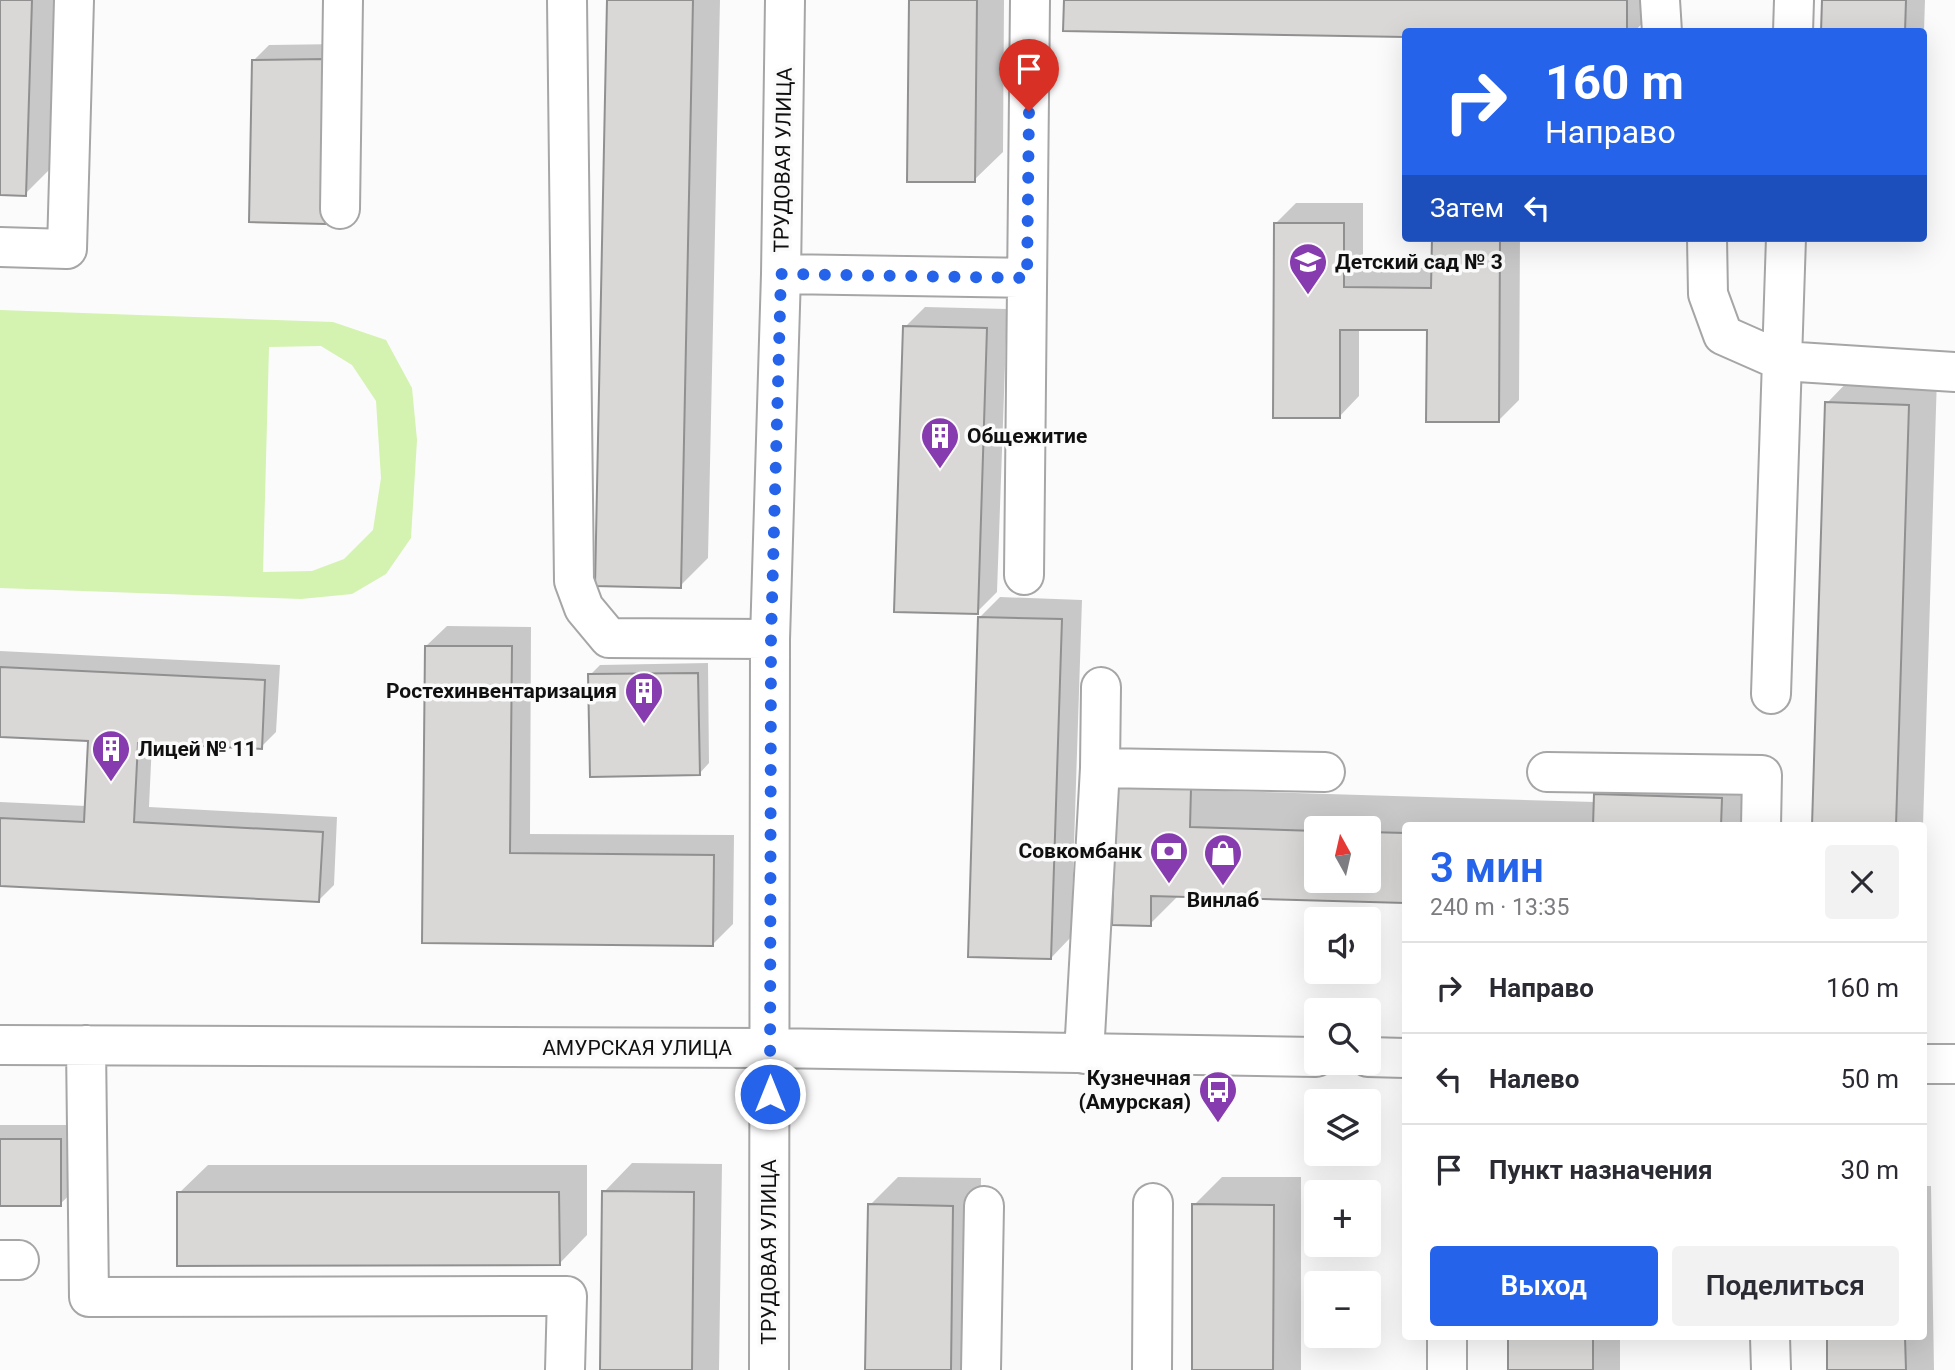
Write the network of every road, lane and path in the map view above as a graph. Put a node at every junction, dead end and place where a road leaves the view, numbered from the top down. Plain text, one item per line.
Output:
1 (74, 0) edge
2 (343, 0) edge
3 (567, 0) edge
4 (785, 0) edge
5 (1030, 0) edge
6 (1660, 0) edge
7 (1794, 0) edge
8 (1662, 28) edge
9 (1793, 28) edge
10 (340, 209) dead end
11 (1707, 242) edge
12 (1786, 242) edge
13 (0, 247) edge
14 (781, 274) junction
15 (1027, 278) junction
16 (1782, 361) junction
17 (1955, 372) edge
18 (1024, 575) dead end
19 (771, 639) junction
20 (1101, 687) dead end
21 (1771, 694) dead end
22 (1100, 768) junction
23 (1325, 772) dead end
24 (1547, 772) dead end
25 (1761, 822) edge
26 (0, 1045) edge
27 (86, 1045) junction
28 (770, 1048) junction
29 (1084, 1054) junction
30 (1304, 1057) edge
31 (1381, 1057) edge
32 (1402, 1058) edge
33 (1927, 1064) edge
34 (1955, 1064) edge
35 (1153, 1203) dead end
36 (984, 1206) dead end
37 (1447, 1340) edge
38 (1770, 1340) edge
39 (565, 1370) edge
40 (769, 1370) edge
41 (981, 1370) edge
42 (1152, 1370) edge
43 (1447, 1370) edge
44 (1771, 1370) edge

1 - 13 street
2 - 10 street
3 - 19 street
4 - 14 street, ТРУДОВАЯ УЛИЦА
5 - 15 street
6 - 8 street
7 - 9 street
11 - 16 street
12 - 16 street
14 - 15 street
14 - 19 street, ТРУДОВАЯ УЛИЦА
15 - 18 street
16 - 17 street
16 - 21 street
19 - 28 street, ТРУДОВАЯ УЛИЦА
20 - 22 street
22 - 23 street
22 - 29 street
24 - 25 street
26 - 27 street, АМУРСКАЯ УЛИЦА
27 - 28 street, АМУРСКАЯ УЛИЦА
27 - 39 street
28 - 29 street, АМУРСКАЯ УЛИЦА
28 - 40 street, ТРУДОВАЯ УЛИЦА
29 - 30 street, АМУРСКАЯ УЛИЦА
31 - 32 street
33 - 34 street
35 - 42 street
36 - 41 street
37 - 43 street
38 - 44 street

